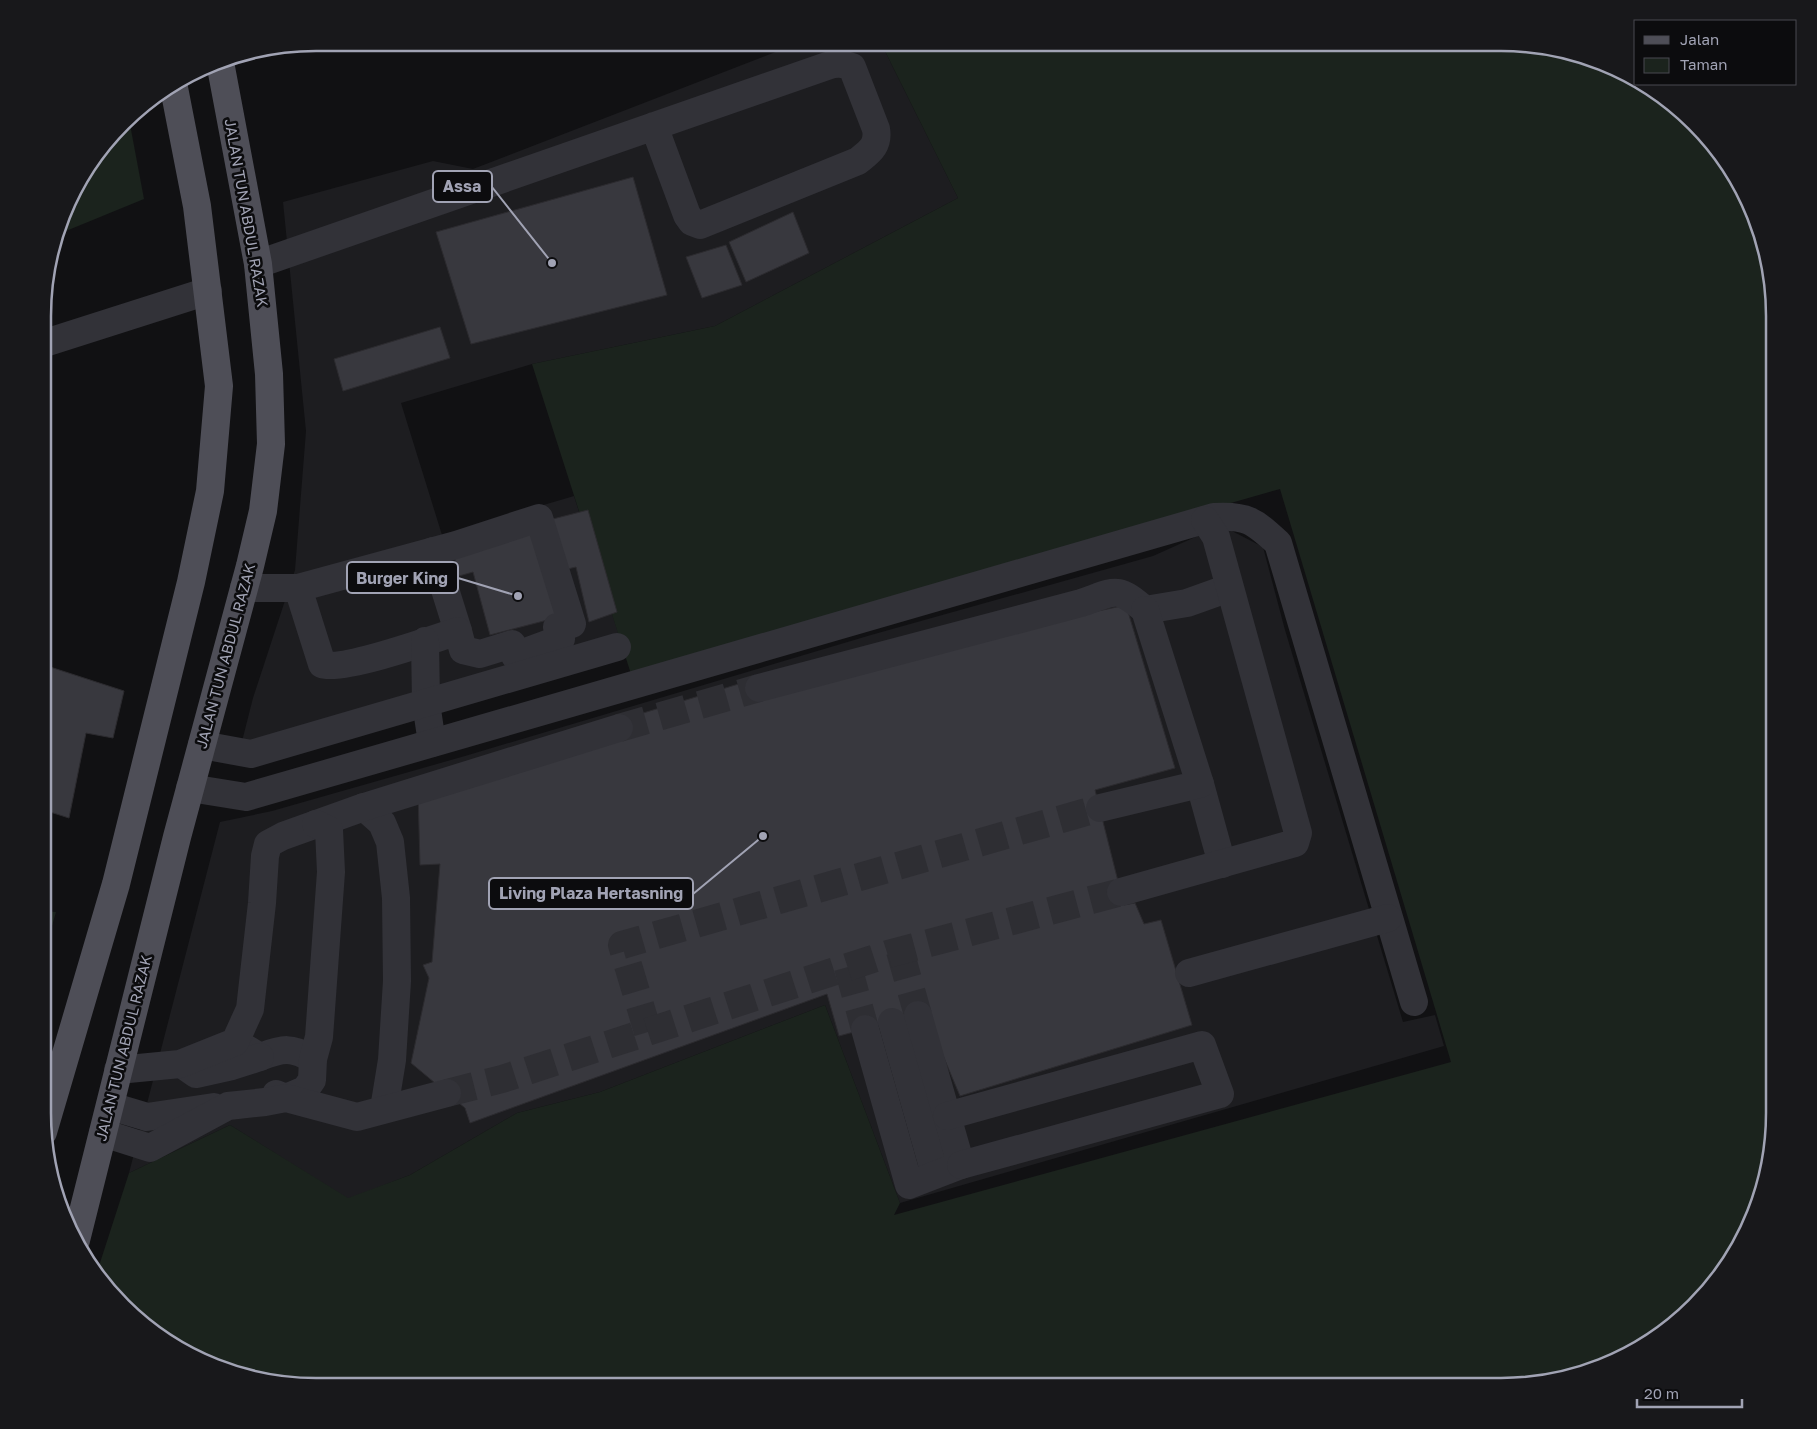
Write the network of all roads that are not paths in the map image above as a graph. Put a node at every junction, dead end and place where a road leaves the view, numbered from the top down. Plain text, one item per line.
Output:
1 (221, 69) edge
2 (175, 92) edge
3 (654, 126) junction
4 (258, 264) junction
5 (208, 291) junction
6 (51, 341) edge
7 (1204, 520) junction
8 (433, 551) junction
9 (244, 588) junction
10 (298, 588) junction
11 (1229, 588) junction
12 (1145, 610) junction
13 (458, 631) junction
14 (425, 641) junction
15 (617, 646) dead end
16 (759, 688) tunnel mouth
17 (426, 703) junction
18 (619, 728) tunnel mouth
19 (432, 743) junction
20 (202, 745) junction
21 (1200, 784) junction
22 (190, 788) junction
23 (1100, 808) tunnel mouth
24 (337, 820) junction
25 (1222, 864) junction
26 (1121, 892) tunnel mouth
27 (1388, 918) junction
28 (1189, 974) dead end
29 (1414, 1002) dead end
30 (865, 1029) tunnel mouth
31 (235, 1042) junction
32 (260, 1058) junction
33 (313, 1059) junction
34 (180, 1064) junction
35 (118, 1070) junction
36 (447, 1093) tunnel mouth
37 (268, 1096) junction
38 (51, 1105) edge
39 (110, 1106) junction
40 (228, 1106) junction
41 (384, 1109) junction
42 (947, 1116) junction
43 (103, 1133) junction
44 (961, 1164) junction
45 (935, 1174) junction
46 (79, 1229) edge

1 - 4 main road, JALAN TUN ABDUL RAZAK
2 - 5 main road
3 - 3 street
3 - 4 street
4 - 9 main road, JALAN TUN ABDUL RAZAK
5 - 6 street
5 - 38 main road
7 - 11 street
7 - 19 street
7 - 27 street
8 - 10 street
8 - 13 street
8 - 13 street
9 - 10 street
9 - 20 main road, JALAN TUN ABDUL RAZAK
10 - 14 street
11 - 12 street
11 - 25 street
12 - 16 street
12 - 21 street
13 - 14 street
14 - 17 street
15 - 17 street
17 - 19 street
17 - 20 street
18 - 24 street
19 - 22 street
20 - 22 main road, JALAN TUN ABDUL RAZAK
21 - 23 street
21 - 25 street
22 - 35 main road, JALAN TUN ABDUL RAZAK
24 - 31 street
24 - 33 street
24 - 41 street
25 - 26 street
27 - 28 street
27 - 29 street
30 - 45 street
31 - 32 street
31 - 34 street
32 - 33 street
32 - 34 street
32 - 37 street
33 - 37 street
34 - 35 street
35 - 39 main road, JALAN TUN ABDUL RAZAK
36 - 41 street
37 - 40 street
37 - 41 street
39 - 40 street
39 - 43 main road, JALAN TUN ABDUL RAZAK
40 - 43 street
42 - 44 street
42 - 44 street
42 - 45 street
43 - 46 main road, JALAN TUN ABDUL RAZAK
44 - 45 street

